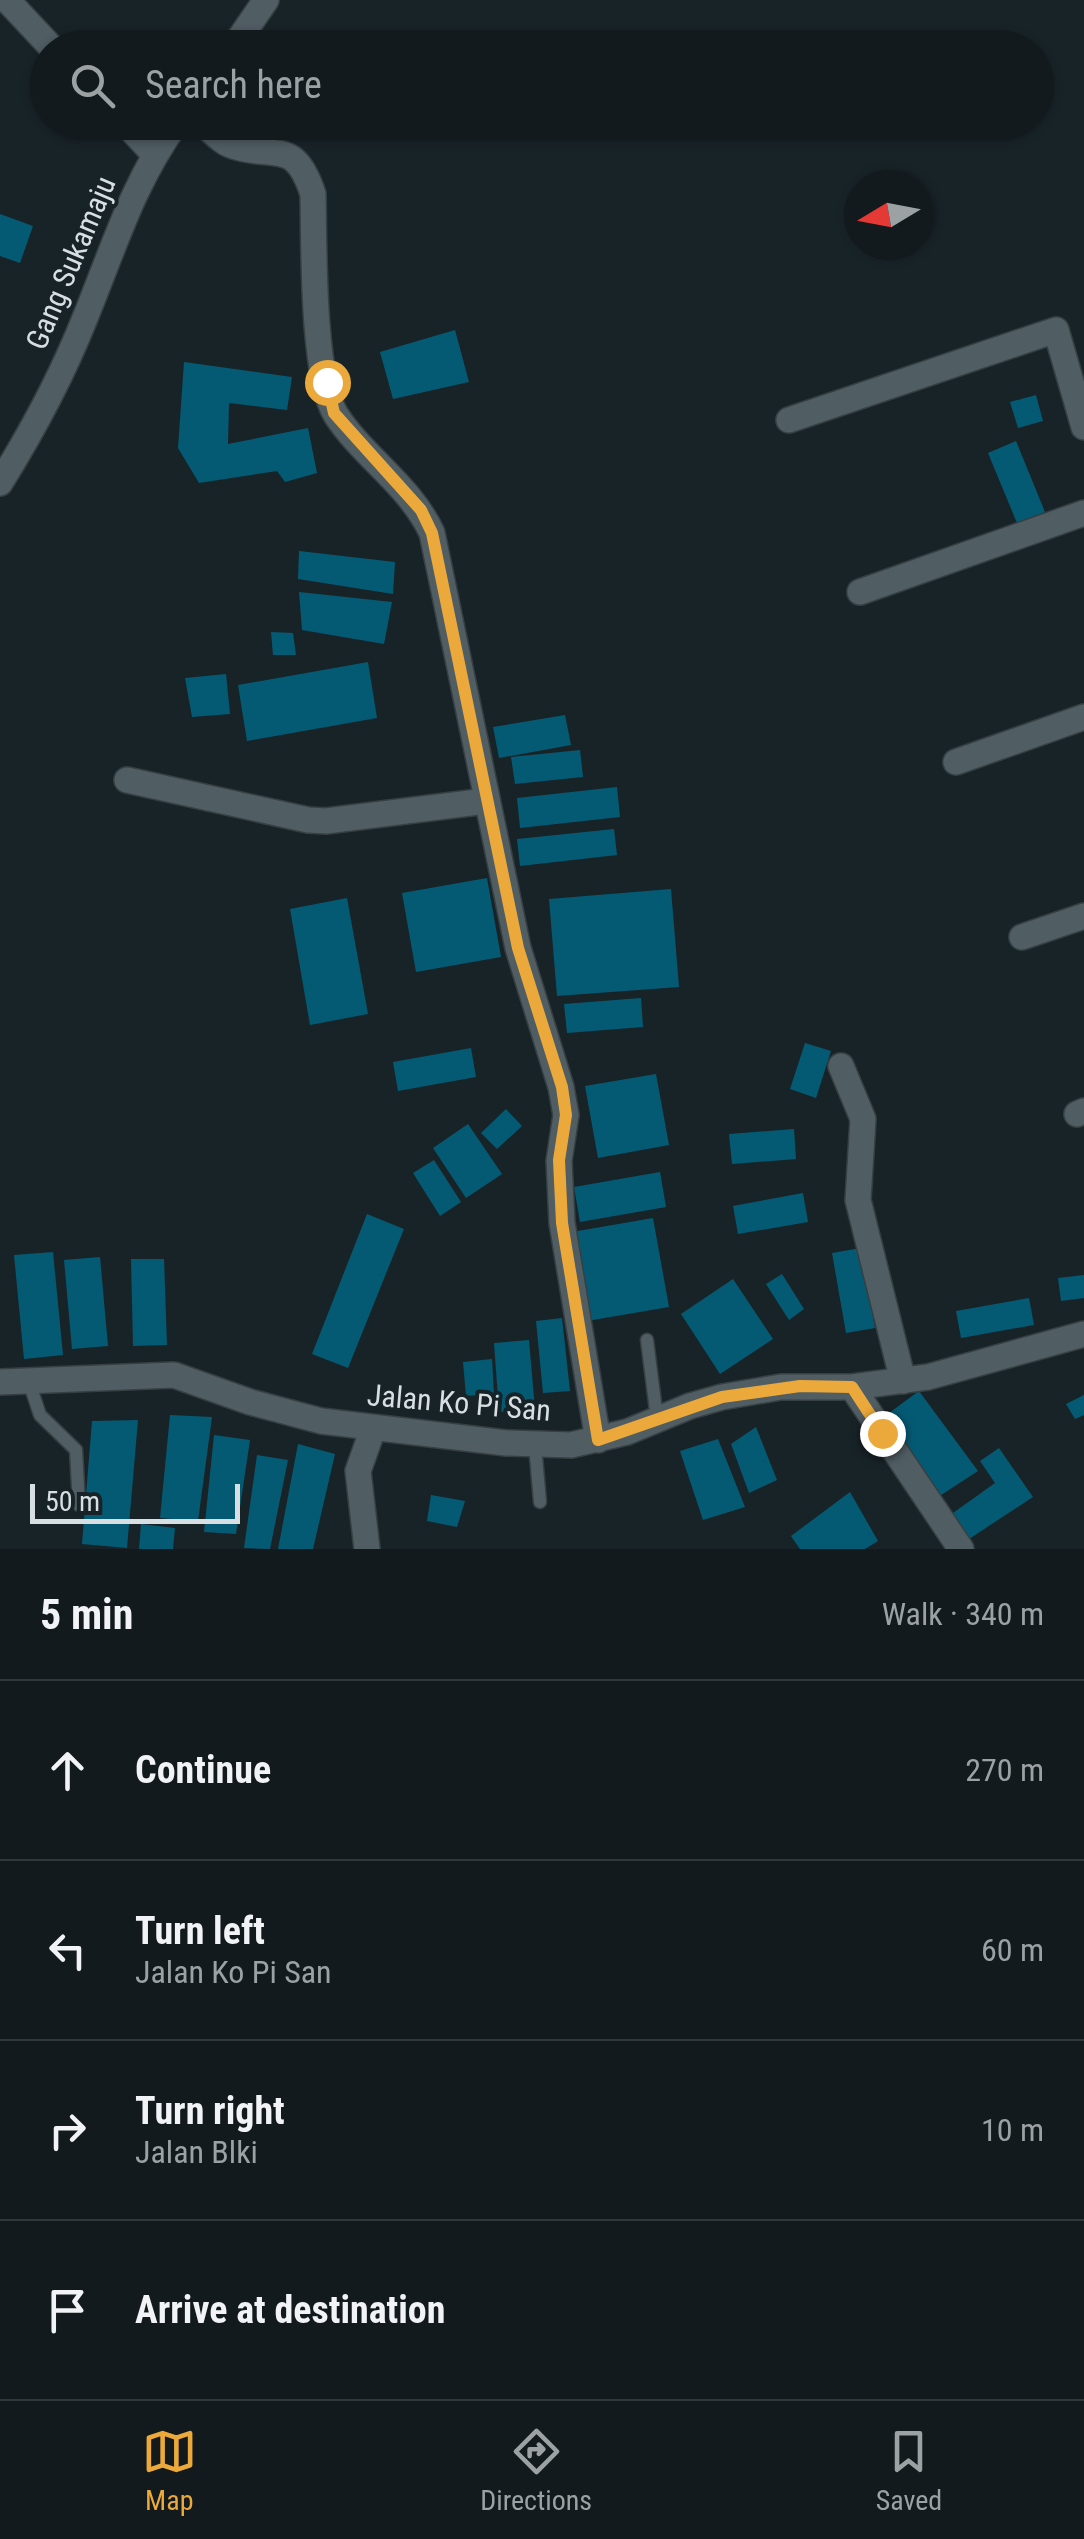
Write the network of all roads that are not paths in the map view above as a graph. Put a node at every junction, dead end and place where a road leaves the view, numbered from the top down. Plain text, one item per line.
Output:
1 (7, 0) edge
2 (266, 0) edge
3 (35, 30) edge
4 (246, 30) edge
5 (141, 140) edge
6 (164, 140) edge
7 (224, 140) edge
8 (154, 154) junction
9 (790, 420) dead end
10 (1084, 428) edge
11 (1, 479) edge
12 (1084, 513) edge
13 (860, 592) dead end
14 (1084, 717) edge
15 (956, 762) dead end
16 (127, 780) dead end
17 (486, 802) junction
18 (1084, 916) edge
19 (1022, 937) dead end
20 (841, 1066) dead end
21 (1084, 1334) edge
22 (647, 1340) dead end
23 (903, 1380) junction
24 (0, 1382) edge
25 (29, 1382) junction
26 (852, 1387) junction
27 (656, 1419) junction
28 (374, 1428) junction
29 (598, 1440) junction
30 (535, 1445) junction
31 (540, 1502) dead end
32 (79, 1504) dead end
33 (367, 1549) edge
34 (961, 1549) edge

1 - 3 street
2 - 4 street
5 - 8 street
6 - 8 street, Gang Sukamaju
7 - 17 street
8 - 11 street, Gang Sukamaju
9 - 10 street
12 - 13 street
14 - 15 street
16 - 17 street
17 - 29 street
18 - 19 street
20 - 23 street
21 - 23 street, Jalan Ko Pi San
22 - 27 lane
23 - 26 street, Jalan Ko Pi San
24 - 25 street, Jalan Ko Pi San
25 - 28 street, Jalan Ko Pi San
25 - 32 lane
26 - 27 street, Jalan Ko Pi San
26 - 34 street
27 - 29 street, Jalan Ko Pi San
28 - 30 street, Jalan Ko Pi San
28 - 33 street
29 - 30 street, Jalan Ko Pi San
30 - 31 lane

